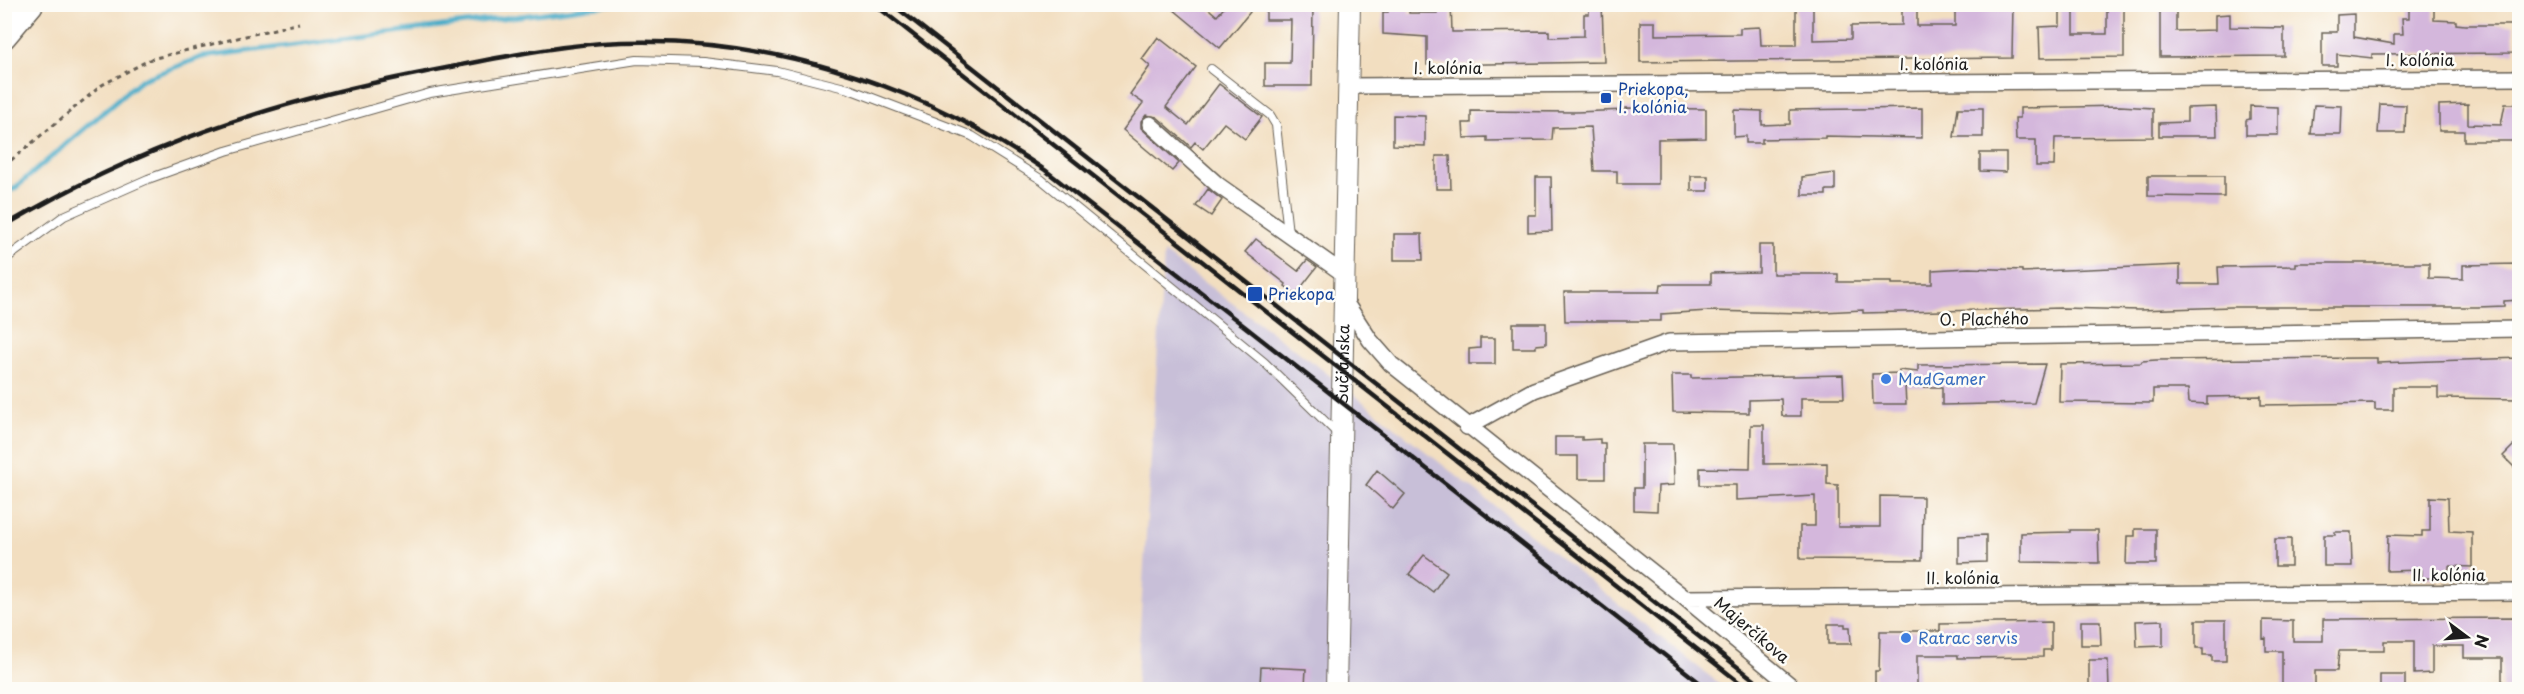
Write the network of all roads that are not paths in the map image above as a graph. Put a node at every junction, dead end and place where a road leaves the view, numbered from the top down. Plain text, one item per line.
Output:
1 (31, 4) edge
2 (1350, 4) edge
3 (4, 36) edge
4 (1211, 69) dead end
5 (2520, 78) edge
6 (1348, 86) junction
7 (1150, 124) dead end
8 (1288, 233) junction
9 (4, 260) edge
10 (1344, 274) junction
11 (1344, 300) junction
12 (2520, 329) edge
13 (1467, 427) junction
14 (1340, 436) junction
15 (2520, 592) edge
16 (1685, 598) junction
17 (1336, 690) edge
18 (1796, 690) edge

1 - 3 main road
2 - 6 street, Sučianska
4 - 8 lane
5 - 6 street, I. kolónia
6 - 10 street, Sučianska
7 - 8 street
8 - 10 street
9 - 14 lane
10 - 11 street, Sučianska
11 - 13 street
11 - 14 street, Sučianska
12 - 13 street, O. Plachého
13 - 16 street
14 - 17 street, Sučianska
15 - 16 street, II. kolónia
16 - 18 street, Majerčíkova

